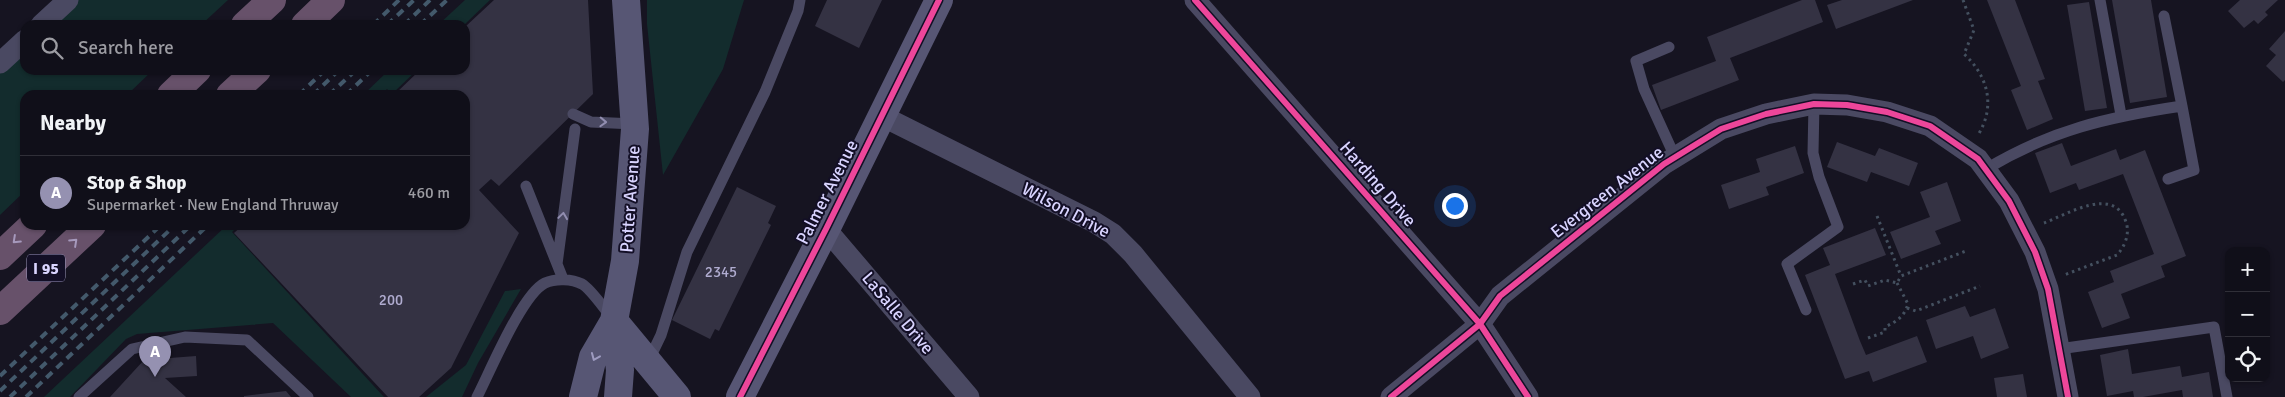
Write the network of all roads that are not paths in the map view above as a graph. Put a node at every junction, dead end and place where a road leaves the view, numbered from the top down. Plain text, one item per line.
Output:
1 (68, 0) edge
2 (272, 0) edge
3 (331, 0) edge
4 (626, 0) edge
5 (800, 0) edge
6 (939, 0) edge
7 (1195, 0) edge
8 (2100, 0) edge
9 (2164, 16) dead end
10 (46, 20) edge
11 (250, 20) edge
12 (309, 20) edge
13 (20, 44) edge
14 (1669, 47) dead end
15 (0, 62) edge
16 (192, 75) edge
17 (252, 75) edge
18 (176, 90) edge
19 (235, 90) edge
20 (1814, 104) junction
21 (2182, 106) junction
22 (573, 114) dead end
23 (2120, 115) junction
24 (882, 116) junction
25 (635, 124) junction
26 (575, 129) dead end
27 (1675, 157) junction
28 (1986, 169) junction
29 (2168, 179) dead end
30 (526, 186) dead end
31 (826, 229) junction
32 (28, 230) edge
33 (87, 230) edge
34 (0, 256) edge
35 (557, 264) junction
36 (564, 279) junction
37 (1806, 310) dead end
38 (0, 312) edge
39 (614, 321) junction
40 (1480, 324) junction
41 (2058, 342) junction
42 (648, 363) junction
43 (80, 397) edge
44 (308, 397) edge
45 (477, 397) edge
46 (583, 397) edge
47 (618, 397) edge
48 (677, 397) edge
49 (740, 397) edge
50 (969, 397) edge
51 (1250, 397) edge
52 (1391, 397) edge
53 (1528, 397) edge
54 (2068, 397) edge
55 (2227, 397) edge

1 - 10 street
2 - 11 highway
3 - 12 highway
4 - 25 street, Potter Avenue
5 - 42 lane
6 - 24 street, Palmer Avenue
7 - 40 street, Harding Drive
8 - 23 lane
9 - 21 lane
13 - 15 street
14 - 27 lane
16 - 18 highway
17 - 19 highway
20 - 27 street, Evergreen Avenue
20 - 28 street, Evergreen Avenue
20 - 37 lane
21 - 23 lane
21 - 29 lane
22 -> 25 lane
23 - 28 lane
24 - 31 street, Palmer Avenue
24 - 51 street, Wilson Drive
25 - 39 street, Potter Avenue
35 -> 26 lane
27 - 40 street, Evergreen Avenue
28 - 41 street, Evergreen Avenue
30 - 35 lane
31 - 49 street, Palmer Avenue
31 - 50 street, LaSalle Drive
32 -> 34 highway, I 95
38 -> 33 highway, I 95
35 - 36 lane
36 - 39 lane
36 - 45 lane
39 - 42 street
39 -> 46 street
39 - 47 street, Potter Avenue
40 - 52 street, Evergreen Avenue
40 - 53 street, Harding Drive
41 - 54 street, Evergreen Avenue
41 - 55 lane
42 - 48 street
43 - 44 lane

